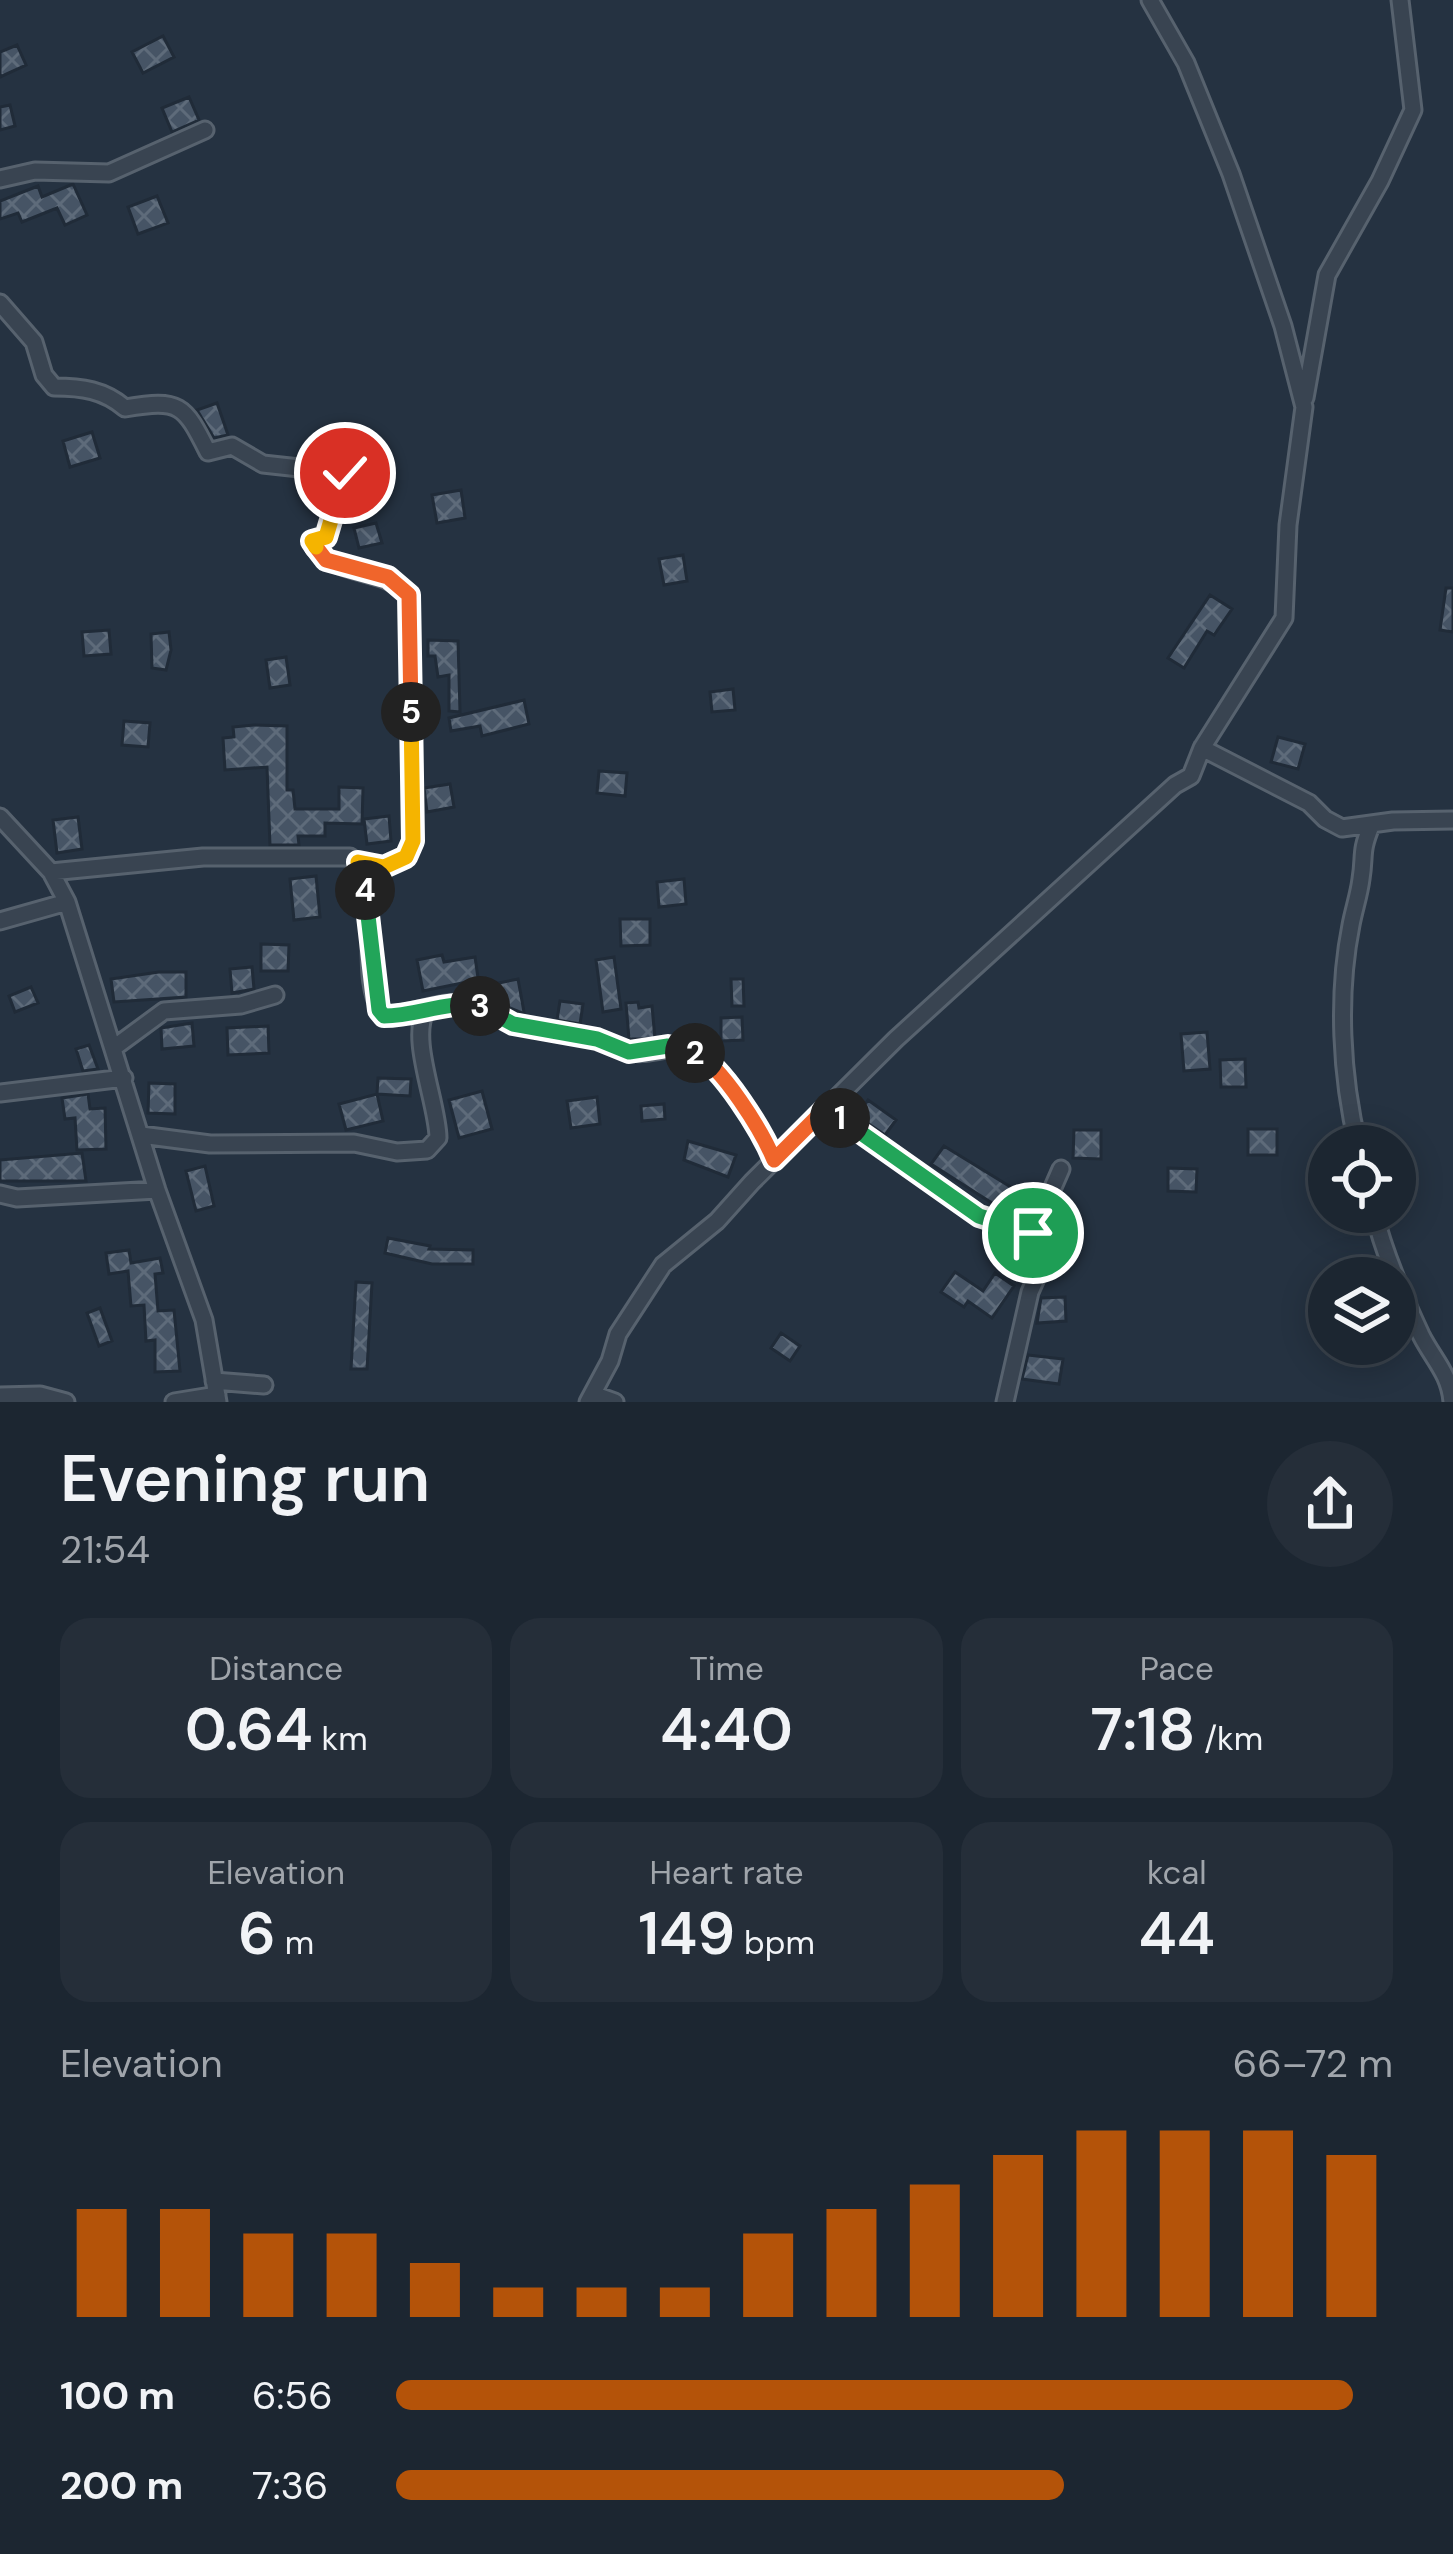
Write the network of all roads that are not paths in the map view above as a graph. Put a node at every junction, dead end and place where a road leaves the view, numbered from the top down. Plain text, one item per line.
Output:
1 (1150, 0) edge
2 (1400, 0) edge
3 (205, 130) dead end
4 (0, 179) edge
5 (0, 303) edge
6 (1304, 407) junction
7 (1202, 748) junction
8 (0, 817) edge
9 (1453, 820) edge
10 (1371, 826) junction
11 (1342, 828) junction
12 (1361, 851) junction
13 (358, 862) junction
14 (51, 872) junction
15 (67, 902) junction
16 (0, 921) edge
17 (275, 995) dead end
18 (428, 1010) junction
19 (115, 1047) junction
20 (124, 1078) junction
21 (0, 1093) edge
22 (826, 1108) junction
23 (1354, 1125) edge
24 (141, 1135) junction
25 (774, 1160) junction
26 (1061, 1169) dead end
27 (157, 1190) junction
28 (0, 1194) edge
29 (1033, 1233) junction
30 (1379, 1233) edge
31 (264, 1385) dead end
32 (216, 1393) edge
33 (0, 1396) edge
34 (590, 1398) edge
35 (66, 1402) edge
36 (174, 1402) edge
37 (615, 1402) edge
38 (1005, 1402) edge
39 (1453, 1402) edge

1 - 6 street
2 - 6 street
3 - 4 street
5 - 13 street
6 - 7 street
7 - 11 street
7 - 22 street
8 - 14 street
9 - 10 street
10 - 11 street
10 - 12 street
11 - 12 street
12 - 23 street
13 - 14 street
13 - 18 street
14 - 15 street
15 - 16 street
15 - 19 street
17 - 19 street
18 - 24 street
18 - 25 street
19 - 20 street
20 - 21 street
20 - 24 street
22 - 25 street
22 - 29 street
24 - 27 street
25 - 34 street
26 - 29 street
27 - 28 street
27 - 32 street
29 - 38 street
30 - 39 street
31 - 32 street
32 - 36 street
33 - 35 street
34 - 37 street

